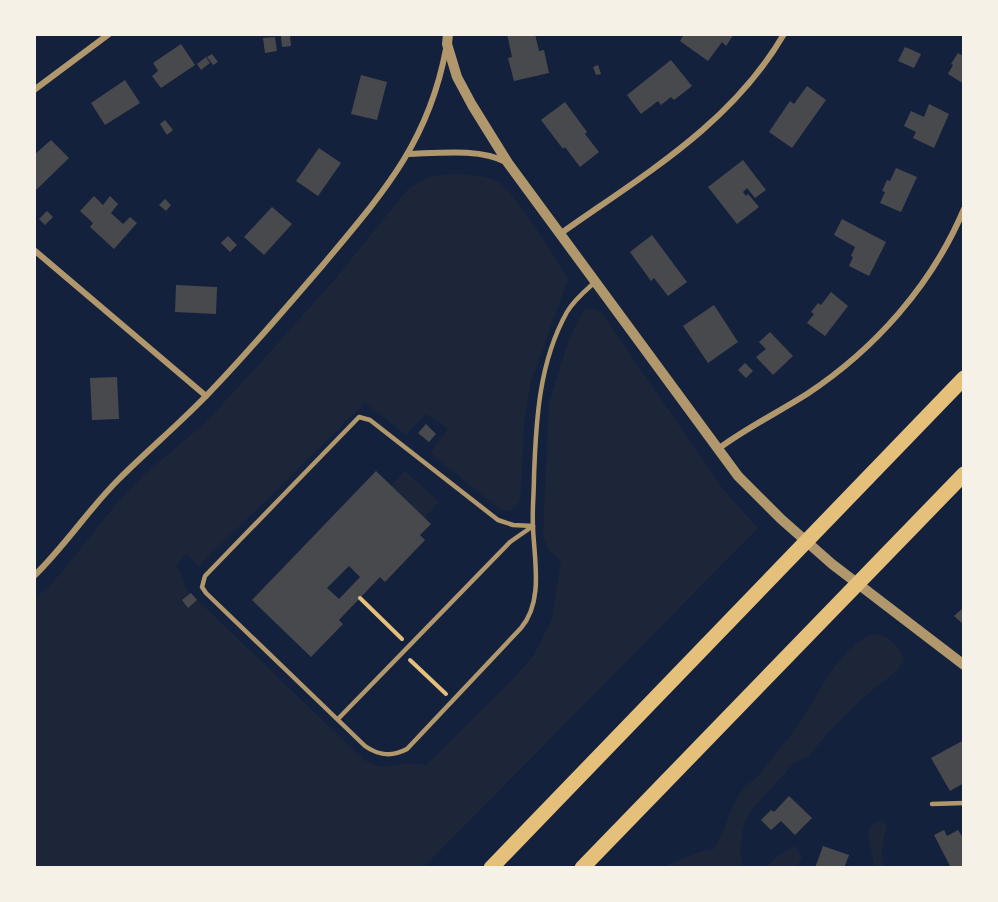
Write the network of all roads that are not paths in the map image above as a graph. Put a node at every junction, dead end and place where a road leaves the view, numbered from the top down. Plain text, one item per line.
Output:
1 (109, 34) edge
2 (784, 34) edge
3 (448, 39) edge
4 (34, 90) edge
5 (409, 154) junction
6 (508, 163) junction
7 (963, 209) edge
8 (560, 235) junction
9 (34, 250) edge
10 (595, 282) junction
11 (963, 378) edge
12 (206, 396) junction
13 (717, 450) junction
14 (963, 474) edge
15 (533, 526) junction
16 (34, 576) edge
17 (963, 665) edge
18 (338, 720) junction
19 (963, 803) edge
20 (932, 804) dead end
21 (490, 867) edge
22 (582, 867) edge

1 - 4 street
2 - 8 street
3 - 5 street
3 - 6 street
5 - 6 street
5 - 12 street
6 - 8 street
7 - 13 street
8 - 10 street
9 - 12 street
10 - 13 street
10 - 15 lane
11 - 21 highway
12 - 16 street
13 - 17 street
14 - 22 highway
15 - 18 lane
15 - 18 lane
15 - 18 lane
19 - 20 lane

